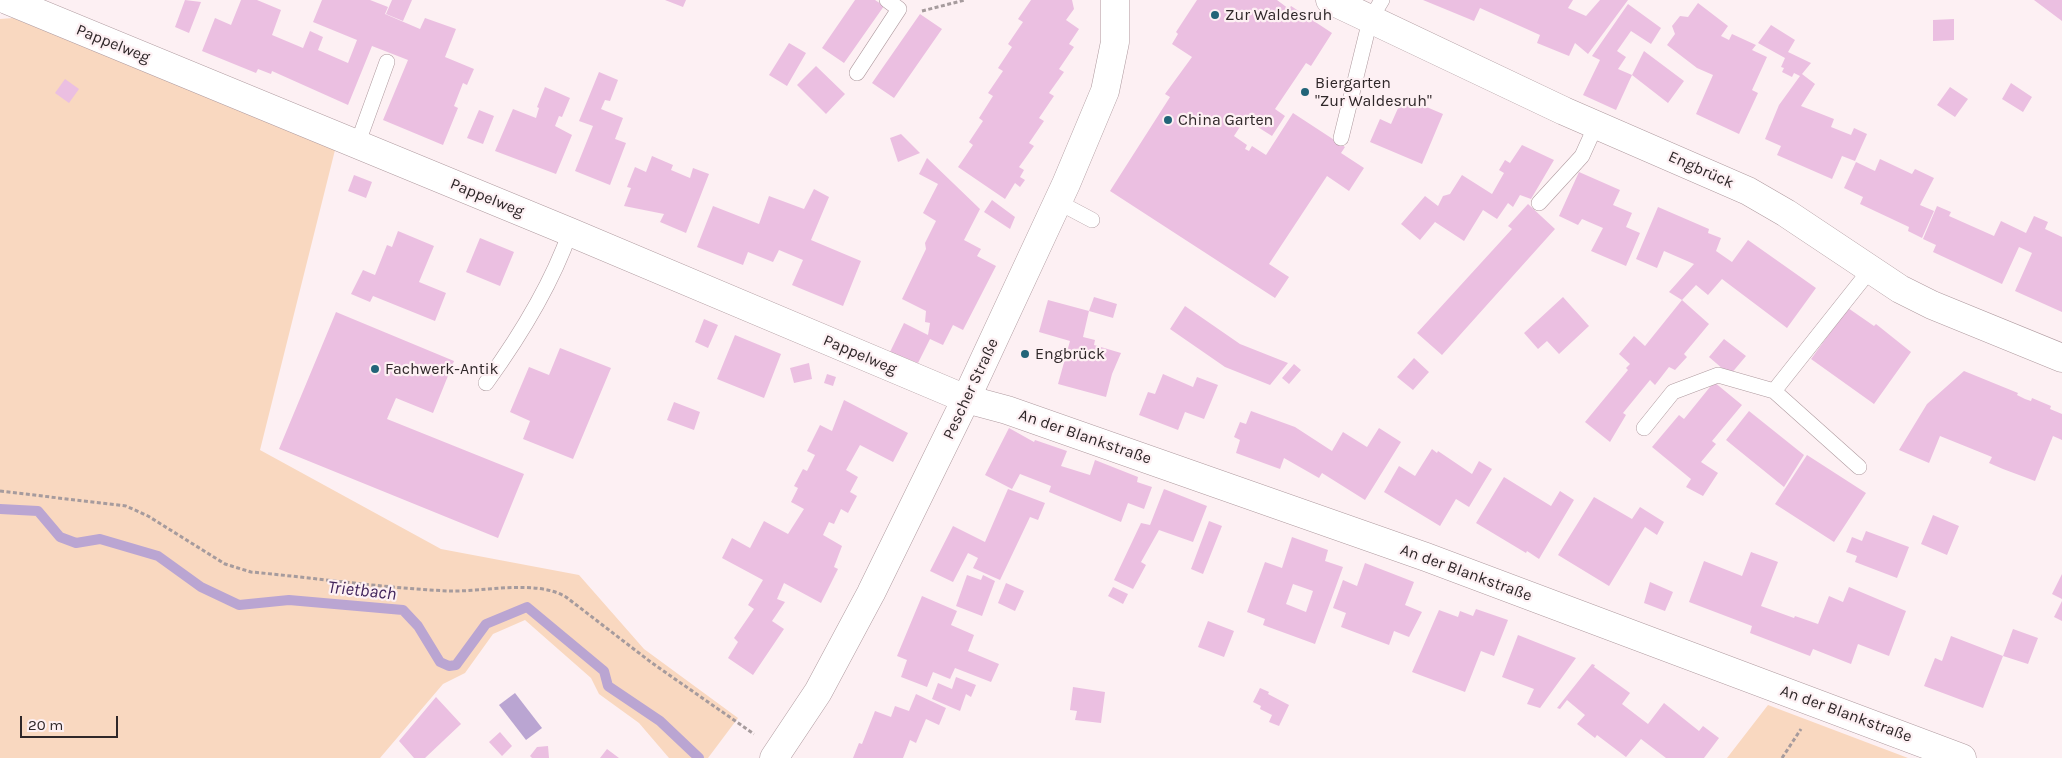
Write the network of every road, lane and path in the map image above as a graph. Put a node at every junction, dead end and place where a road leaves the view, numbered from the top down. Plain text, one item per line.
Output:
1 (7, 0) edge
2 (965, 0) edge
3 (1115, 0) edge
4 (1330, 0) edge
5 (893, 5) edge
6 (1376, 10) edge
7 (387, 62) dead end
8 (857, 73) dead end
9 (1596, 125) junction
10 (1340, 138) dead end
11 (357, 145) junction
12 (1058, 202) junction
13 (1539, 203) dead end
14 (1092, 220) dead end
15 (570, 232) junction
16 (1870, 270) junction
17 (2062, 358) edge
18 (486, 383) dead end
19 (1774, 391) junction
20 (966, 399) junction
21 (1644, 428) dead end
22 (1859, 467) dead end
23 (0, 491) edge
24 (776, 755) edge
25 (1962, 758) edge

1 - 11 street, Pappelweg
2 - 5 path
3 - 12 street, Pescher Straße
4 - 6 street, Engbrück
5 - 8 lane
6 - 9 street, Engbrück
6 - 10 lane
7 - 11 lane
9 - 13 lane
9 - 16 street, Engbrück
11 - 15 street, Pappelweg
12 - 14 lane
12 - 20 street, Pescher Straße
15 - 18 lane
15 - 20 street, Pappelweg
16 - 17 street, Engbrück
16 - 19 lane
19 - 21 lane
19 - 22 lane
20 - 24 street, Pescher Straße
20 - 25 street, An der Blankstraße
23 - 24 path

